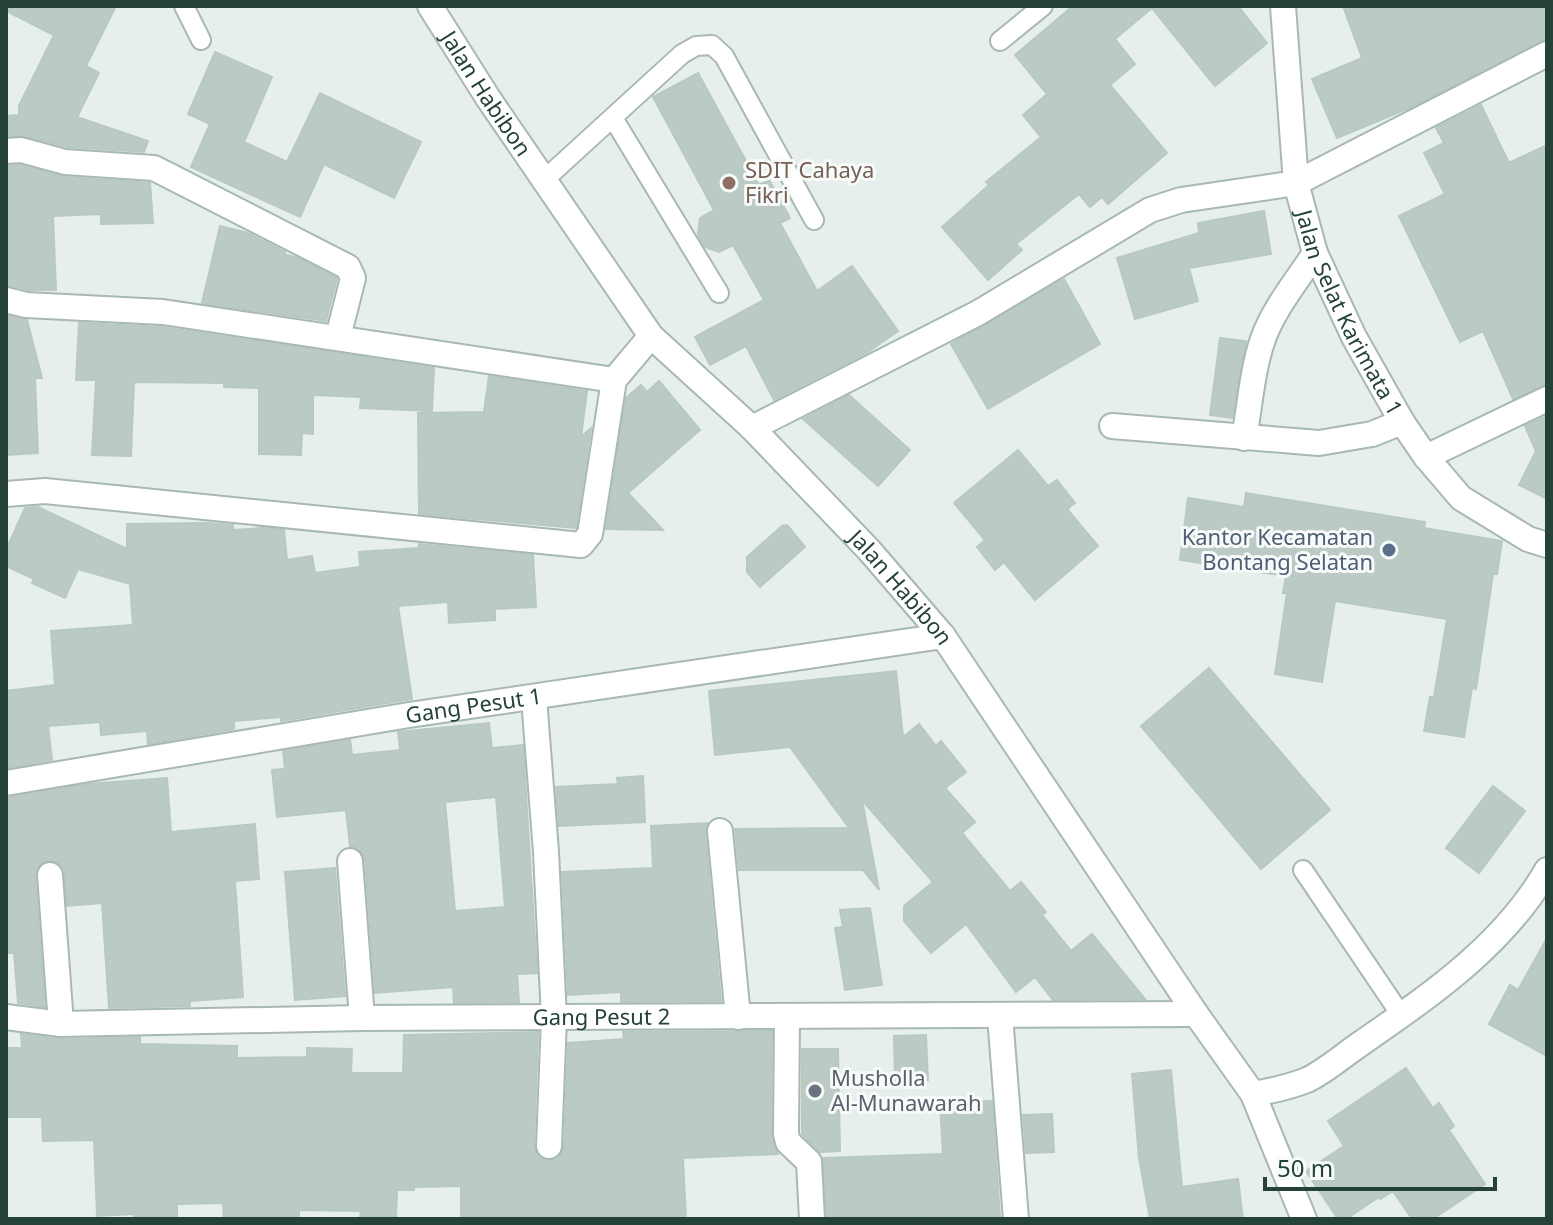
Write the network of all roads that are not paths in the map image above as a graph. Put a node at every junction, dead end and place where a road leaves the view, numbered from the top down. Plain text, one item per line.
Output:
1 (184, 6) edge
2 (430, 6) edge
3 (1043, 6) edge
4 (1283, 6) edge
5 (201, 40) dead end
6 (1000, 41) dead end
7 (1547, 54) edge
8 (613, 118) junction
9 (6, 151) edge
10 (544, 180) junction
11 (1296, 183) junction
12 (814, 220) dead end
13 (1315, 253) junction
14 (719, 293) dead end
15 (6, 300) edge
16 (651, 336) junction
17 (338, 337) junction
18 (614, 380) junction
19 (1547, 399) edge
20 (1402, 422) junction
21 (1112, 426) dead end
22 (752, 428) junction
23 (1244, 438) junction
24 (1426, 457) junction
25 (6, 494) edge
26 (1547, 545) edge
27 (943, 636) junction
28 (534, 698) junction
29 (6, 783) edge
30 (720, 831) dead end
31 (350, 861) dead end
32 (1303, 870) dead end
33 (1547, 870) edge
34 (50, 875) dead end
35 (1196, 1014) junction
36 (1401, 1015) junction
37 (1000, 1016) junction
38 (6, 1017) edge
39 (738, 1017) junction
40 (787, 1017) junction
41 (362, 1018) junction
42 (554, 1018) junction
43 (61, 1024) junction
44 (1253, 1094) junction
45 (549, 1146) dead end
46 (812, 1219) edge
47 (1016, 1219) edge
48 (1304, 1219) edge

1 - 5 lane
2 - 10 street, Jalan Habibon
3 - 6 lane
4 - 11 street, Jalan Selat Karimata 1
7 - 11 street
8 - 10 lane
8 - 12 lane
8 - 14 lane
9 - 17 street
10 - 16 street, Jalan Habibon
11 - 13 street, Jalan Selat Karimata 1
11 - 22 street
13 - 20 street, Jalan Selat Karimata 1
13 - 23 street
15 - 17 street
16 - 18 street
16 - 22 street, Jalan Habibon
17 - 18 street
18 - 25 street
19 - 24 street
20 - 23 street
20 - 24 street, Jalan Selat Karimata 1
21 - 23 street
22 - 27 street, Jalan Habibon
24 - 26 street, Jalan Selat Karimata 1
27 - 28 street, Gang Pesut 1
27 - 35 street, Jalan Habibon
28 - 29 street, Gang Pesut 1
28 - 42 street
30 - 39 street
31 - 41 street
32 - 36 lane
33 - 36 street
34 - 43 street
35 - 37 street, Gang Pesut 2
35 - 44 street, Jalan Habibon
36 - 44 street
37 - 40 street, Gang Pesut 2
37 - 47 street
38 - 43 street, Gang Pesut 2
39 - 40 street, Gang Pesut 2
39 - 42 street, Gang Pesut 2
40 - 46 street
41 - 42 street, Gang Pesut 2
41 - 43 street, Gang Pesut 2
42 - 45 street
44 - 48 street, Jalan Habibon

